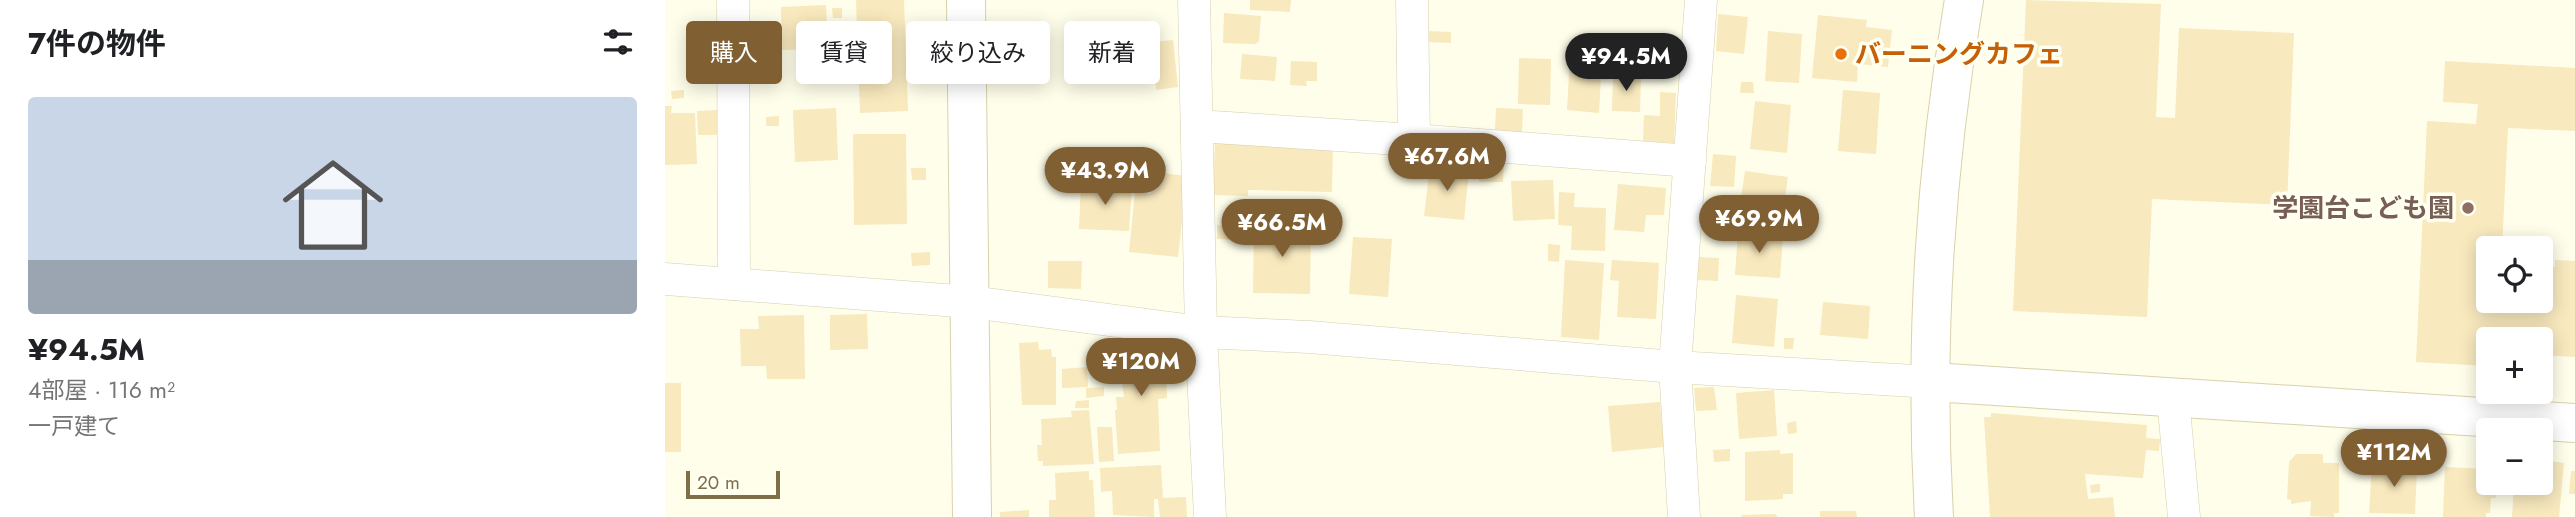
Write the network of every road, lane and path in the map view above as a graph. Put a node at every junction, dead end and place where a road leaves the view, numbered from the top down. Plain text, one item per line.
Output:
1 (733, 0) edge
2 (966, 0) edge
3 (1194, 0) edge
4 (1412, 0) edge
5 (1701, 0) edge
6 (1964, 0) edge
7 (1197, 126) junction
8 (1414, 139) junction
9 (1690, 161) junction
10 (665, 279) edge
11 (734, 284) junction
12 (971, 302) junction
13 (1201, 332) junction
14 (1675, 367) junction
15 (1932, 382) junction
16 (2173, 398) junction
17 (2575, 423) edge
18 (972, 517) edge
19 (1210, 517) edge
20 (1684, 517) edge
21 (1934, 517) edge
22 (2184, 517) edge

1 - 11 street
2 - 12 street
3 - 7 street
4 - 8 street
5 - 9 street
6 - 15 street
7 - 8 street
7 - 13 street
8 - 9 street
9 - 14 street
10 - 11 street
11 - 12 street
12 - 13 street
12 - 18 street
13 - 14 street
13 - 19 street
14 - 15 street
14 - 20 street
15 - 16 street
15 - 21 street
16 - 17 street
16 - 22 street

